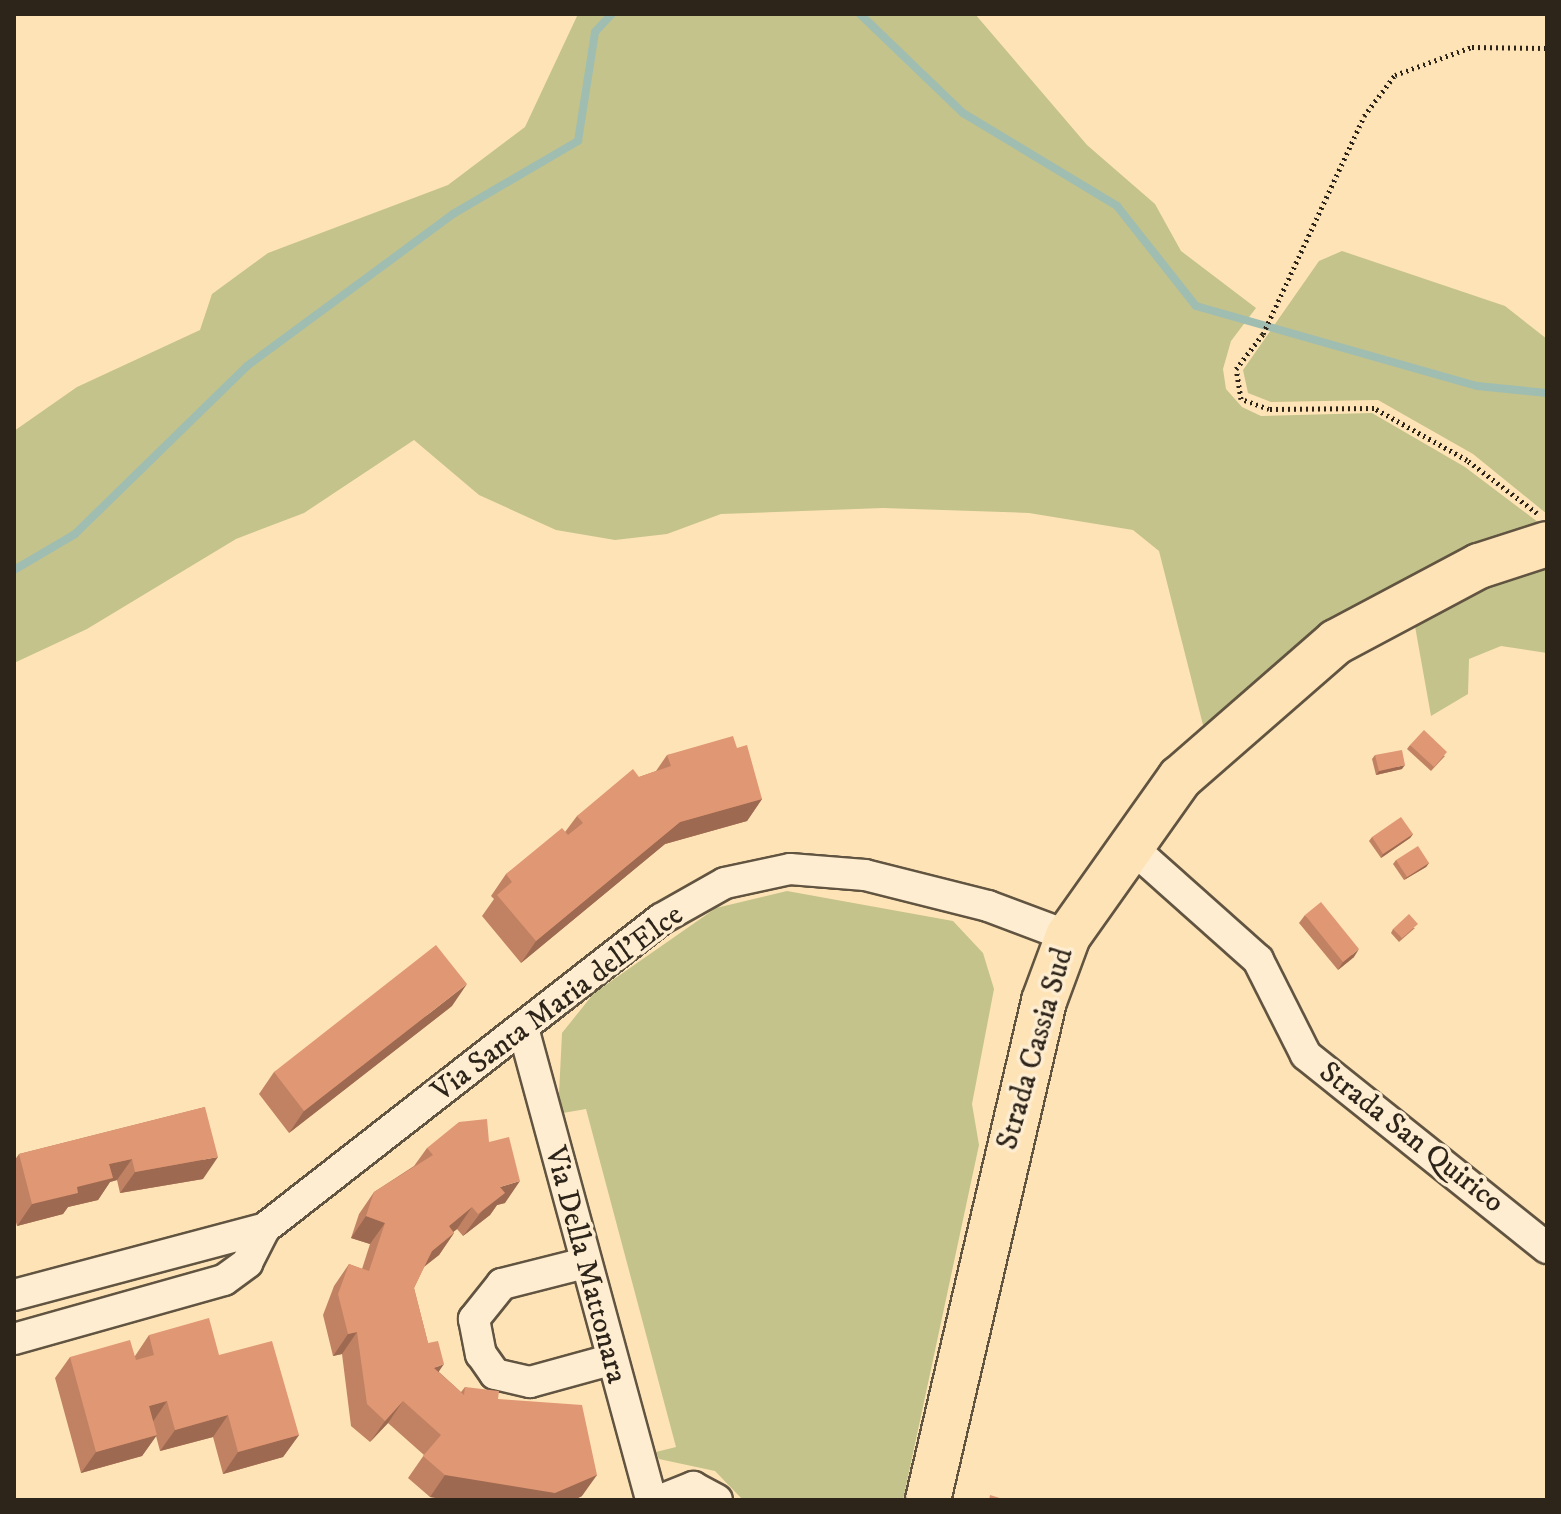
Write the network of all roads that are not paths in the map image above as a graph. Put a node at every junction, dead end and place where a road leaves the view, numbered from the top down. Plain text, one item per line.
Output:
1 (1547, 544) edge
2 (1128, 844) junction
3 (1068, 936) junction
4 (523, 1028) junction
5 (265, 1228) junction
6 (1547, 1248) edge
7 (585, 1263) junction
8 (14, 1295) edge
9 (14, 1339) edge
10 (610, 1360) junction
11 (651, 1500) edge
12 (661, 1500) edge
13 (717, 1500) edge
14 (928, 1500) edge

1 - 2 main road, Strada Cassia Sud
2 - 3 main road, Strada Cassia Sud
2 - 6 street, Strada San Quirico
3 - 4 street, Via Santa Maria dell'Elce
3 - 14 main road, Strada Cassia Sud
4 - 5 street, Via Santa Maria dell'Elce
4 - 7 street, Via Della Mattonara
5 - 8 street, Via Santa Maria dell'Elce
5 - 9 street, Via Santa Maria dell'Elce
7 - 10 street, Via Della Mattonara
7 - 10 street
10 - 11 street, Via Della Mattonara
12 - 13 street

